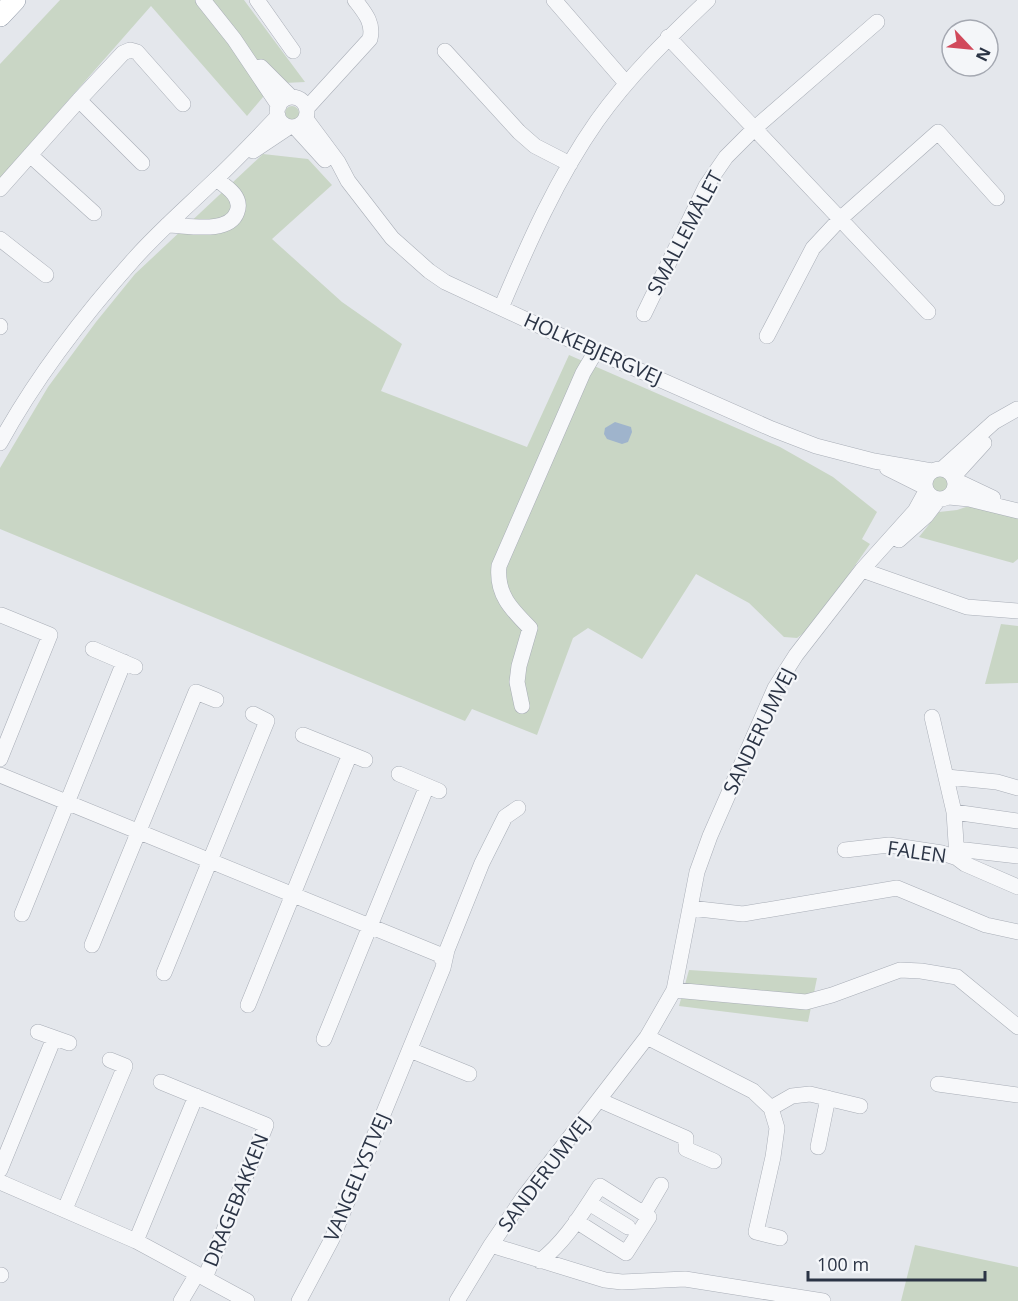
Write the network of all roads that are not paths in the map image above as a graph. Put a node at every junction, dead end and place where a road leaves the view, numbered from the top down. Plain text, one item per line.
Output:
1 (15, 0) edge
2 (203, 0) edge
3 (257, 0) edge
4 (356, 0) edge
5 (554, 0) edge
6 (708, 0) edge
7 (0, 16) edge
8 (877, 22) dead end
9 (668, 37) junction
10 (293, 51) dead end
11 (445, 51) dead end
12 (626, 83) junction
13 (79, 100) junction
14 (183, 104) dead end
15 (293, 112) junction
16 (755, 128) junction
17 (30, 155) junction
18 (142, 163) dead end
19 (570, 164) junction
20 (220, 175) junction
21 (0, 189) edge
22 (997, 198) dead end
23 (94, 213) dead end
24 (840, 219) junction
25 (167, 225) junction
26 (0, 239) edge
27 (46, 275) dead end
28 (501, 308) junction
29 (928, 312) dead end
30 (644, 314) dead end
31 (767, 336) dead end
32 (596, 351) junction
33 (1017, 408) edge
34 (0, 443) edge
35 (874, 461) junction
36 (946, 474) junction
37 (935, 494) junction
38 (1018, 510) edge
39 (862, 570) junction
40 (1018, 610) edge
41 (2, 611) edge
42 (93, 649) dead end
43 (216, 700) dead end
44 (522, 706) dead end
45 (253, 714) dead end
46 (932, 717) dead end
47 (303, 735) dead end
48 (0, 759) edge
49 (399, 774) dead end
50 (0, 775) edge
51 (947, 777) junction
52 (1018, 788) edge
53 (67, 802) junction
54 (518, 808) dead end
55 (954, 812) junction
56 (1018, 821) edge
57 (139, 831) junction
58 (845, 850) dead end
59 (957, 854) junction
60 (1018, 856) edge
61 (210, 861) junction
62 (1018, 887) edge
63 (293, 894) junction
64 (690, 908) junction
65 (22, 914) dead end
66 (370, 926) junction
67 (1018, 932) edge
68 (92, 945) dead end
69 (444, 961) junction
70 (164, 973) dead end
71 (674, 990) junction
72 (248, 1005) dead end
73 (1018, 1027) edge
74 (38, 1032) dead end
75 (647, 1037) junction
76 (54, 1038) junction
77 (324, 1039) dead end
78 (69, 1043) dead end
79 (410, 1050) junction
80 (111, 1060) dead end
81 (469, 1074) dead end
82 (161, 1082) dead end
83 (938, 1084) dead end
84 (1018, 1095) edge
85 (196, 1096) junction
86 (828, 1098) junction
87 (599, 1100) junction
88 (860, 1106) dead end
89 (771, 1108) junction
90 (818, 1147) dead end
91 (714, 1161) dead end
92 (0, 1170) edge
93 (0, 1182) edge
94 (661, 1185) dead end
95 (589, 1203) junction
96 (65, 1209) junction
97 (644, 1214) junction
98 (576, 1221) junction
99 (628, 1227) dead end
100 (780, 1238) dead end
101 (136, 1241) junction
102 (491, 1245) junction
103 (540, 1261) junction
104 (201, 1276) junction
105 (181, 1301) edge
106 (247, 1301) edge
107 (299, 1301) edge
108 (458, 1301) edge
109 (823, 1301) edge

1 - 7 highway
2 - 15 street, HOLKEBJERGVEJ
3 - 10 street
4 - 15 street
5 - 12 street
6 - 9 street
8 - 16 street, SMALLEMÅLET
9 - 12 street
9 - 16 street
11 - 19 street
12 - 19 street
13 - 14 street
13 - 17 street
13 - 18 street
15 - 20 street
15 - 28 street, HOLKEBJERGVEJ
16 - 24 street
16 - 30 street, SMALLEMÅLET
17 - 21 street
17 - 23 street
19 - 28 street
20 - 25 street
20 - 25 street
22 - 24 street
24 - 29 street
24 - 31 street
25 - 34 street
26 - 27 street
28 - 32 street, HOLKEBJERGVEJ
32 - 35 street, HOLKEBJERGVEJ
32 - 44 street
33 - 36 street
35 - 36 street, HOLKEBJERGVEJ
35 - 37 street, HOLKEBJERGVEJ
36 - 37 street
36 - 37 street
36 - 38 street
37 - 38 street
37 - 39 street, SANDERUMVEJ
39 - 40 street
39 - 64 street, SANDERUMVEJ
41 - 48 street
42 - 53 street
43 - 57 street
45 - 61 street
46 - 51 street
47 - 63 street
49 - 66 street
50 - 53 street
51 - 52 street
51 - 55 street
53 - 57 street
53 - 65 street
54 - 69 street, VANGELYSTVEJ
55 - 56 street
55 - 59 street
57 - 61 street
57 - 68 street
58 - 59 street, FALEN
59 - 60 street
59 - 62 street, FALEN
61 - 63 street
61 - 70 street
63 - 66 street
63 - 72 street
64 - 67 street
64 - 71 street, SANDERUMVEJ
66 - 69 street
66 - 77 street
69 - 79 street, VANGELYSTVEJ
71 - 73 street
71 - 75 street, SANDERUMVEJ
74 - 76 street
75 - 87 street, SANDERUMVEJ
75 - 89 street
76 - 78 street
76 - 92 street
79 - 81 street
79 - 107 street, VANGELYSTVEJ
80 - 96 street
82 - 85 street, DRAGEBAKKEN
83 - 84 street
85 - 101 street
85 - 104 street, DRAGEBAKKEN
86 - 88 street
86 - 89 street
86 - 90 street
87 - 91 street
87 - 102 street, SANDERUMVEJ
89 - 100 street
93 - 96 street, DRAGEBAKKEN
94 - 97 street
95 - 97 street
95 - 98 street
95 - 99 street
96 - 101 street, DRAGEBAKKEN
97 - 98 street
98 - 103 street
101 - 104 street, DRAGEBAKKEN
102 - 103 street
102 - 108 street, SANDERUMVEJ
103 - 109 street
104 - 105 street, DRAGEBAKKEN
104 - 106 street, DRAGEBAKKEN

